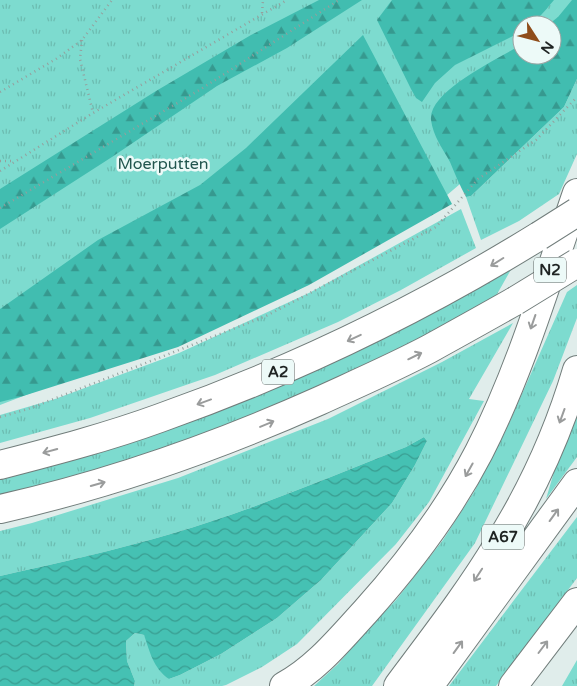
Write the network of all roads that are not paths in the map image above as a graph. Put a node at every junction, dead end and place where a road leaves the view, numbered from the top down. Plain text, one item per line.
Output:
1 (577, 193) edge
2 (577, 212) edge
3 (577, 264) edge
4 (577, 370) edge
5 (0, 465) edge
6 (577, 483) edge
7 (0, 509) edge
8 (577, 602) edge
9 (284, 686) edge
10 (398, 686) edge
11 (429, 686) edge
12 (513, 686) edge

1 -> 9 highway, N2
2 -> 5 highway, A2, bridge
7 -> 3 highway, bridge
4 -> 10 highway, A67
11 -> 6 highway, A67
12 -> 8 highway

